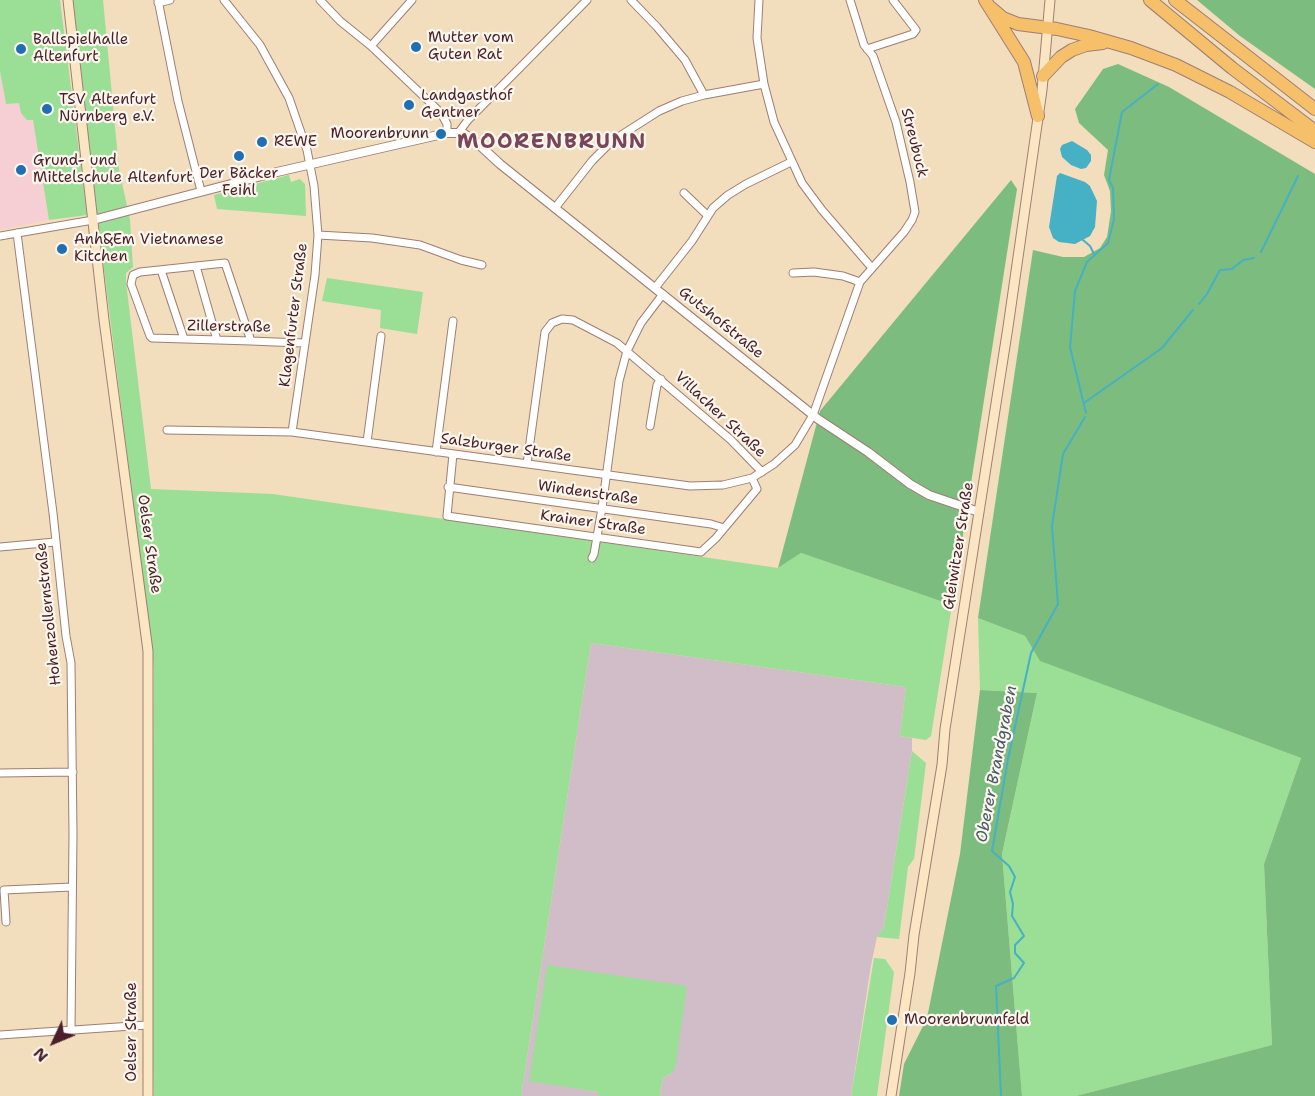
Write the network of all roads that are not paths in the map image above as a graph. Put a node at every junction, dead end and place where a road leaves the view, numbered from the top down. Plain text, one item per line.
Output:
1 (68, 0) edge
2 (170, 0) edge
3 (224, 0) edge
4 (320, 0) edge
5 (412, 0) edge
6 (587, 0) edge
7 (631, 0) edge
8 (759, 0) edge
9 (850, 0) edge
10 (893, 0) edge
11 (1050, 0) edge
12 (1150, 0) edge
13 (1175, 0) edge
14 (158, 1) edge
15 (988, 4) edge
16 (1046, 28) junction
17 (1111, 42) junction
18 (371, 46) junction
19 (867, 49) junction
20 (1043, 76) junction
21 (764, 84) junction
22 (704, 95) junction
23 (1315, 109) edge
24 (1038, 116) junction
25 (1315, 131) edge
26 (459, 132) junction
27 (447, 133) junction
28 (1315, 142) edge
29 (791, 162) junction
30 (310, 165) junction
31 (201, 191) junction
32 (684, 193) dead end
33 (555, 208) junction
34 (707, 215) junction
35 (93, 220) junction
36 (17, 233) junction
37 (318, 235) junction
38 (0, 236) edge
39 (482, 265) dead end
40 (196, 266) junction
41 (872, 268) junction
42 (162, 270) junction
43 (793, 273) dead end
44 (860, 282) junction
45 (655, 288) junction
46 (663, 294) junction
47 (453, 321) dead end
48 (381, 336) dead end
49 (184, 339) junction
50 (217, 340) junction
51 (251, 341) junction
52 (305, 343) junction
53 (627, 351) junction
54 (661, 379) junction
55 (813, 415) junction
56 (650, 426) dead end
57 (167, 430) dead end
58 (292, 432) junction
59 (367, 442) junction
60 (436, 452) junction
61 (453, 454) junction
62 (527, 464) junction
63 (762, 472) junction
64 (605, 475) junction
65 (752, 478) junction
66 (448, 487) junction
67 (602, 508) junction
68 (979, 512) junction
69 (724, 528) junction
70 (597, 538) junction
71 (55, 542) junction
72 (0, 547) edge
73 (592, 558) dead end
74 (0, 772) edge
75 (73, 772) junction
76 (72, 887) junction
77 (6, 922) dead end
78 (147, 1025) junction
79 (71, 1030) junction
80 (0, 1035) edge
81 (148, 1096) edge
82 (891, 1096) edge

1 - 35 main road, Oelser Straße
2 - 14 street
3 - 30 street, Klagenfurter Straße
4 - 18 street
5 - 18 street
6 - 26 street
7 - 22 street
8 - 21 street
9 - 19 street, Streubuck
10 - 19 street
11 - 16 main road, Gleiwitzer Straße
12 - 25 highway
13 - 23 highway
14 - 31 street
15 - 16 highway
15 - 24 highway
16 - 17 highway
16 - 20 main road, Gleiwitzer Straße
17 - 20 highway
17 - 28 highway
18 - 27 street
19 - 41 street, Streubuck
20 - 24 main road, Gleiwitzer Straße
21 - 22 street
21 - 29 street
22 - 33 street
24 - 68 main road, Gleiwitzer Straße
26 - 27 street
26 - 33 street, Gutshofstraße
27 - 30 street
29 - 34 street
29 - 41 street
30 - 31 street
30 - 37 street, Klagenfurter Straße
31 - 35 street
32 - 34 street
33 - 45 street, Gutshofstraße
34 - 45 street
35 - 36 street
35 - 78 main road, Oelser Straße
36 - 38 street
36 - 71 street, Hohenzollernstraße
37 - 39 street
37 - 52 street, Klagenfurter Straße
40 - 42 street
40 - 50 street
40 - 51 street
41 - 44 street, Streubuck
42 - 49 street
42 - 49 street, Zillerstraße
43 - 44 street
44 - 55 street, Streubuck
45 - 46 street, Gutshofstraße
46 - 53 street
46 - 55 street, Gutshofstraße
47 - 60 street
48 - 59 street
49 - 50 street, Zillerstraße
50 - 51 street, Zillerstraße
51 - 52 street, Zillerstraße
52 - 58 street, Klagenfurter Straße
53 - 54 street, Villacher Straße
53 - 62 street, Villacher Straße
53 - 64 street
54 - 56 street, Villacher Straße
54 - 63 street, Villacher Straße
55 - 63 street, Salzburger Straße
55 - 68 street, Gutshofstraße
57 - 58 street, Salzburger Straße
58 - 59 street, Salzburger Straße
59 - 60 street, Salzburger Straße
60 - 61 street, Salzburger Straße
61 - 62 street, Salzburger Straße
61 - 66 street, Krainer Straße
62 - 64 street, Salzburger Straße
63 - 65 street, Salzburger Straße
64 - 65 street, Salzburger Straße
64 - 67 street
65 - 69 street, Krainer Straße
66 - 67 street, Windenstraße
66 - 70 street, Krainer Straße
67 - 69 street, Windenstraße
67 - 70 street
68 - 82 main road, Gleiwitzer Straße
69 - 70 street, Krainer Straße
70 - 73 street
71 - 72 street
71 - 75 street, Hohenzollernstraße
74 - 75 street
75 - 76 street, Hohenzollernstraße
76 - 77 street
76 - 79 street, Hohenzollernstraße
78 - 79 street
78 - 81 main road, Oelser Straße
79 - 80 street

